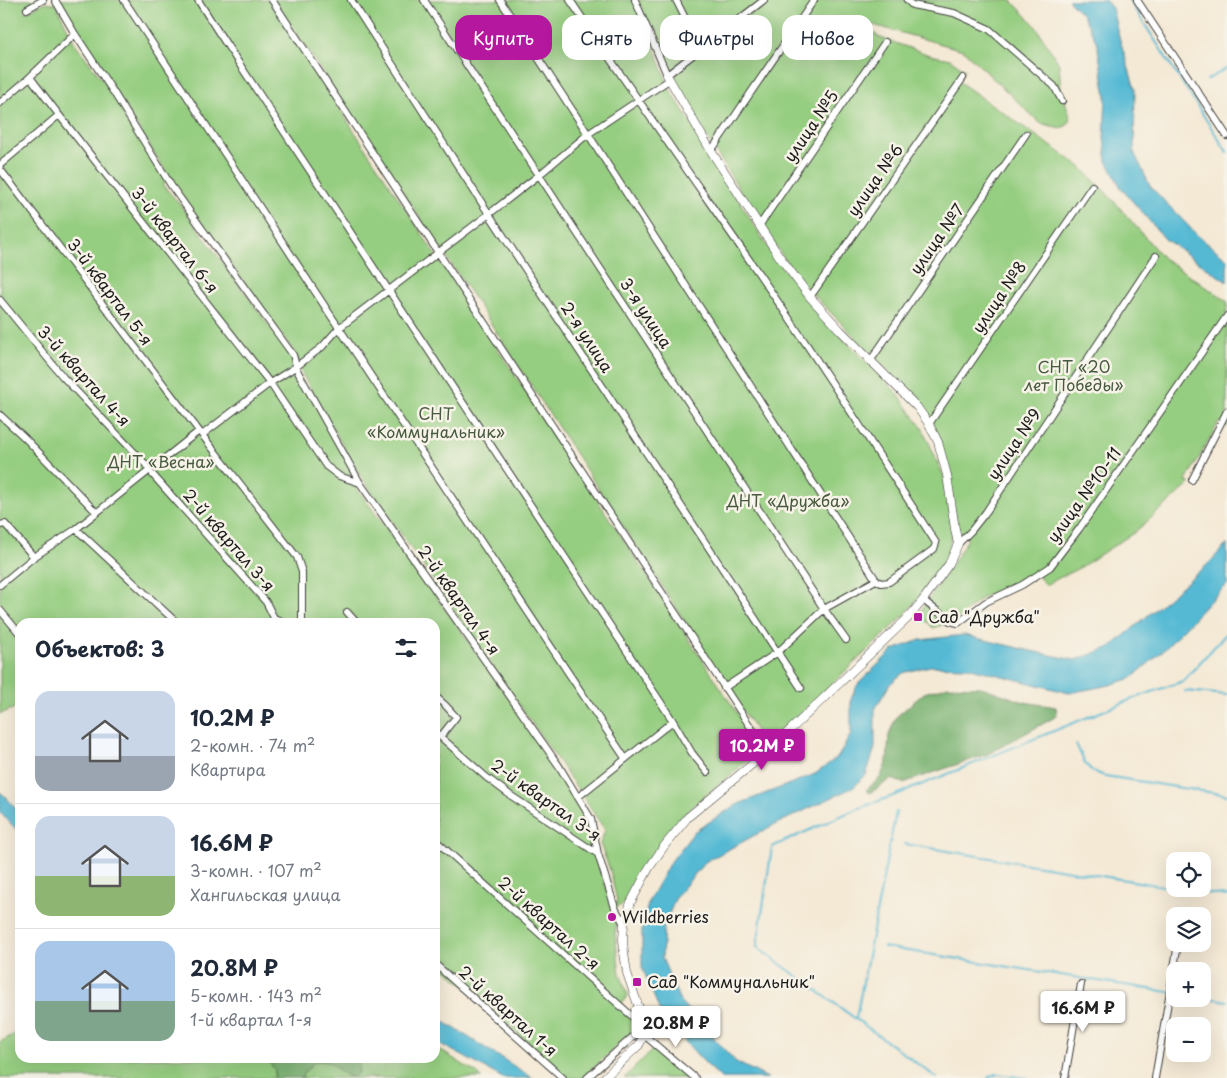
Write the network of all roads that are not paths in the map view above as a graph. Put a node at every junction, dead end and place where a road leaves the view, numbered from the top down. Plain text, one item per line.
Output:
1 (42, 0) edge
2 (55, 0) edge
3 (124, 0) edge
4 (198, 0) edge
5 (272, 0) edge
6 (351, 0) edge
7 (424, 0) edge
8 (500, 0) edge
9 (570, 0) edge
10 (635, 0) edge
11 (676, 0) edge
12 (764, 0) edge
13 (814, 0) edge
14 (907, 0) edge
15 (1137, 0) edge
16 (27, 9) dead end
17 (684, 15) edge
18 (745, 15) edge
19 (75, 34) junction
20 (885, 42) dead end
21 (689, 60) edge
22 (30, 77) junction
23 (668, 78) junction
24 (963, 78) dead end
25 (638, 100) junction
26 (1062, 101) dead end
27 (0, 103) edge
28 (58, 115) junction
29 (588, 134) junction
30 (1026, 134) dead end
31 (1227, 136) edge
32 (711, 151) junction
33 (0, 165) edge
34 (0, 169) edge
35 (539, 175) junction
36 (1092, 186) dead end
37 (489, 214) junction
38 (759, 226) junction
39 (438, 252) junction
40 (1156, 256) dead end
41 (389, 290) junction
42 (810, 297) junction
43 (0, 300) edge
44 (1227, 316) edge
45 (340, 328) junction
46 (871, 360) junction
47 (297, 366) junction
48 (270, 383) junction
49 (1227, 412) edge
50 (0, 415) edge
51 (929, 424) junction
52 (200, 433) junction
53 (151, 472) junction
54 (1192, 480) dead end
55 (360, 483) junction
56 (96, 512) junction
57 (0, 526) edge
58 (76, 529) junction
59 (958, 544) junction
60 (34, 558) junction
61 (876, 580) junction
62 (0, 585) edge
63 (923, 600) junction
64 (824, 609) junction
65 (0, 610) edge
66 (347, 612) dead end
67 (172, 618) edge
68 (274, 618) edge
69 (302, 618) edge
70 (352, 618) edge
71 (15, 628) edge
72 (846, 640) dead end
73 (778, 652) junction
74 (724, 688) junction
75 (801, 688) dead end
76 (440, 701) edge
77 (673, 721) junction
78 (440, 732) edge
79 (440, 736) edge
80 (767, 752) junction
81 (625, 758) junction
82 (707, 772) dead end
83 (578, 797) junction
84 (440, 845) edge
85 (598, 854) junction
86 (624, 924) junction
87 (1177, 952) edge
88 (440, 968) edge
89 (1081, 984) dead end
90 (644, 1031) junction
91 (563, 1078) edge
92 (587, 1078) edge
93 (604, 1078) edge
94 (695, 1078) edge
95 (1064, 1078) edge
96 (1155, 1078) edge

1 - 16 street
2 - 19 street, 2-й квартал 4-я
3 - 45 street
4 - 41 street
5 - 39 street
6 - 37 street, 2-я улица
7 - 35 street, 3-я улица
8 - 29 street
9 - 25 street
10 - 23 street
11 - 17 street
12 - 18 street
13 - 32 street
14 - 26 street
15 - 31 street
19 - 22 street
19 - 47 street, 2-й квартал 4-я
20 - 38 street, улица №5
21 - 23 street
22 - 27 street
22 - 28 street, 3-й квартал 6-я
23 - 25 street
23 - 32 street
24 - 42 street, улица №6
25 - 29 street
25 - 61 street
28 - 33 street
28 - 48 street, 3-й квартал 6-я
29 - 35 street
29 - 61 street
30 - 46 street, улица №7
32 - 38 street
34 - 52 street, 3-й квартал 5-я
35 - 37 street
35 - 64 street, 3-я улица
36 - 51 street, улица №8
37 - 39 street
37 - 73 street, 2-я улица
38 - 42 street
39 - 41 street
39 - 74 street
40 - 59 street, улица №9
41 - 45 street
41 - 77 street
42 - 46 street
43 - 53 street, 3-й квартал 4-я
44 - 63 street, улица №10-11
45 - 47 street
45 - 81 street
46 - 51 street
47 - 48 street
47 - 55 street, 2-й квартал 4-я
48 - 52 street
48 - 55 street
49 - 54 street
50 - 56 street
51 - 59 street
52 - 53 street
52 - 69 street
53 - 56 street
53 - 68 street, 2-й квартал 3-я
55 - 83 street, 2-й квартал 4-я
56 - 58 street
57 - 60 street
58 - 60 street
58 - 67 street
59 - 63 street
60 - 62 street
61 - 64 street
63 - 80 street
64 - 72 street, 3-я улица
64 - 73 street
65 - 71 street
66 - 70 street
73 - 74 street
73 - 75 street, 2-я улица
74 - 80 street
76 - 78 street, 2-й квартал 3-я
77 - 81 street
77 - 82 street
79 - 85 street, 2-й квартал 3-я
80 - 86 street
81 - 83 street
83 - 85 street, 2-й квартал 4-я
84 - 90 street, 2-й квартал 2-я
85 - 86 street, 2-й квартал 3-я
86 - 90 street
87 - 96 street
88 - 91 street, 2-й квартал 1-я
89 - 95 street
90 - 92 street
90 - 93 street
90 - 94 street, 2-й квартал 2-я

